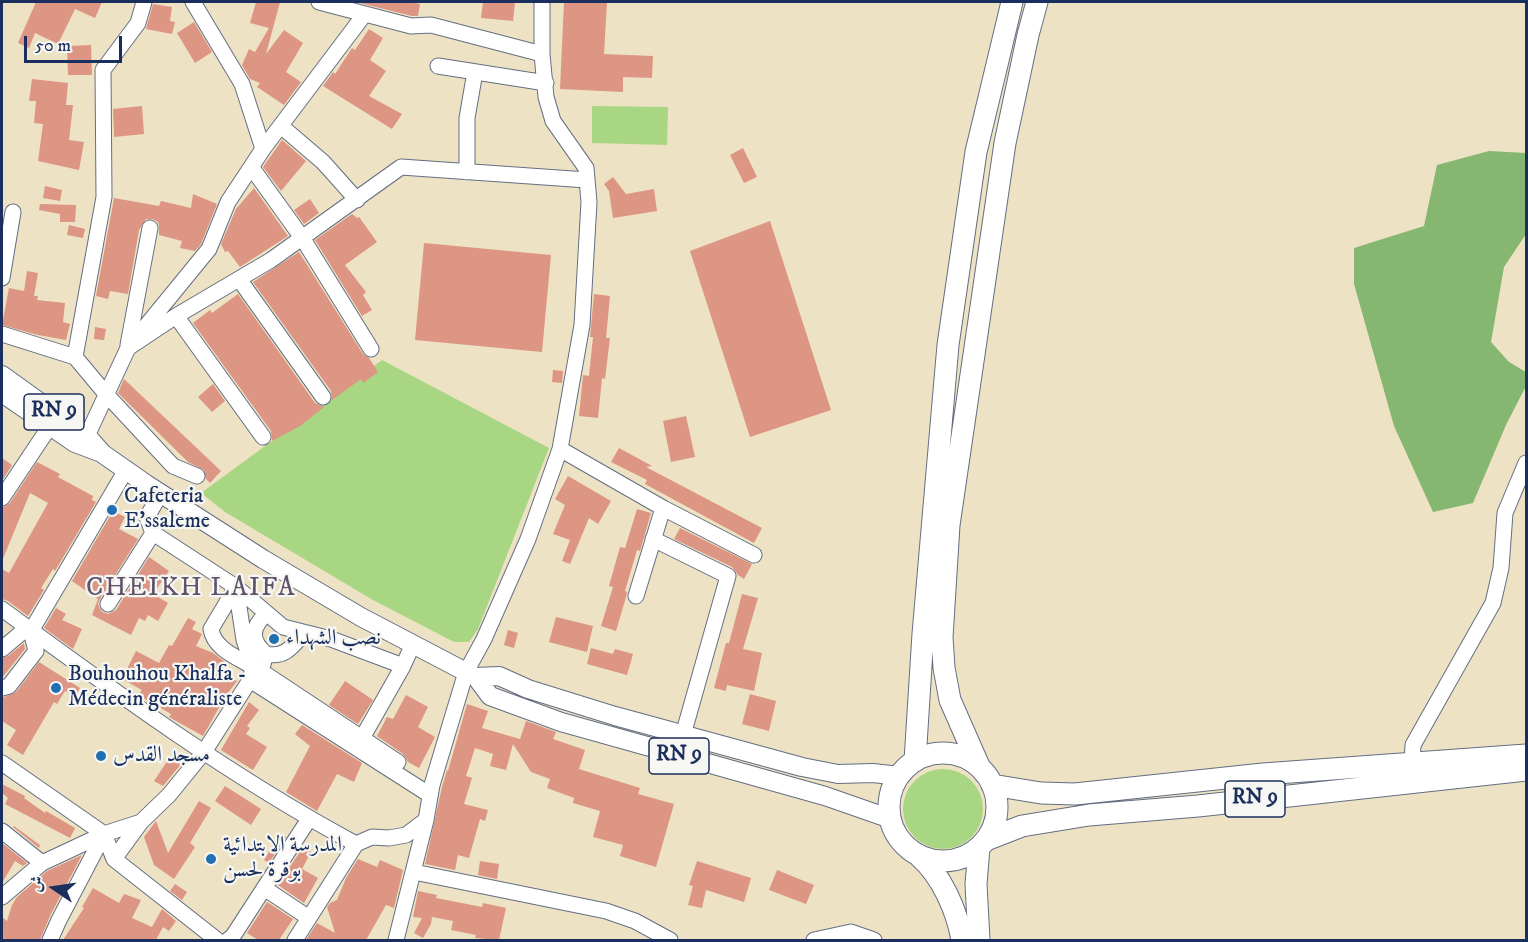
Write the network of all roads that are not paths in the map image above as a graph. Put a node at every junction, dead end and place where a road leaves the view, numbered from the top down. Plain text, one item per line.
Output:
1 (144, 2) edge
2 (193, 2) edge
3 (319, 2) edge
4 (542, 2) edge
5 (1012, 2) edge
6 (1037, 2) edge
7 (364, 15) junction
8 (542, 54) junction
9 (438, 66) dead end
10 (475, 72) junction
11 (546, 83) junction
12 (281, 126) junction
13 (263, 149) junction
14 (252, 168) junction
15 (468, 172) junction
16 (587, 180) junction
17 (357, 200) junction
18 (13, 212) dead end
19 (150, 228) dead end
20 (303, 239) junction
21 (2, 278) edge
22 (239, 279) junction
23 (176, 316) junction
24 (2, 334) edge
25 (128, 348) junction
26 (371, 349) dead end
27 (75, 357) junction
28 (2, 375) edge
29 (2, 393) edge
30 (106, 394) junction
31 (323, 397) dead end
32 (51, 426) junction
33 (87, 436) junction
34 (263, 437) dead end
35 (560, 449) junction
36 (103, 454) junction
37 (1527, 463) edge
38 (126, 470) junction
39 (197, 476) dead end
40 (160, 493) junction
41 (2, 498) edge
42 (663, 508) junction
43 (153, 533) junction
44 (653, 539) junction
45 (754, 555) dead end
46 (236, 586) junction
47 (636, 596) dead end
48 (108, 604) dead end
49 (2, 609) edge
50 (266, 614) junction
51 (31, 631) junction
52 (303, 633) junction
53 (413, 644) junction
54 (2, 649) edge
55 (266, 654) junction
56 (403, 666) junction
57 (254, 673) junction
58 (471, 675) junction
59 (2, 688) edge
60 (683, 735) junction
61 (359, 743) junction
62 (204, 752) junction
63 (1527, 754) edge
64 (915, 761) junction
65 (2, 763) edge
66 (1412, 763) junction
67 (979, 766) junction
68 (1527, 770) edge
69 (899, 776) junction
70 (992, 785) junction
71 (431, 790) junction
72 (309, 819) junction
73 (891, 819) junction
74 (426, 820) junction
75 (141, 822) junction
76 (2, 831) edge
77 (104, 834) junction
78 (356, 844) junction
79 (982, 844) junction
80 (919, 856) junction
81 (114, 859) junction
82 (42, 863) junction
83 (414, 872) junction
84 (264, 888) junction
85 (2, 897) edge
86 (309, 918) junction
87 (233, 939) edge
88 (50, 940) edge
89 (217, 940) edge
90 (295, 940) edge
91 (396, 940) edge
92 (670, 940) edge
93 (814, 940) edge
94 (874, 940) edge
95 (962, 940) edge
96 (979, 940) edge

1 - 27 street
2 - 13 street
3 - 7 street
4 - 8 street
5 - 64 highway
6 - 67 highway
7 - 8 street
7 - 12 street
8 - 11 street
9 - 10 street
10 - 11 street
10 - 15 street
11 - 16 street
12 - 13 street
12 - 17 street
13 - 14 street
14 - 20 street
14 - 25 street
15 - 16 street
15 - 17 street
16 - 35 street
17 - 20 street
18 - 21 street
19 - 25 street
20 - 22 street
20 - 26 street
22 - 23 street
22 - 31 street
23 - 25 street
23 - 34 street
24 - 27 street
25 - 30 street
27 - 30 street
28 - 33 main road, RN 9
29 - 32 main road, RN 9
30 - 33 street
30 - 39 street
32 - 36 main road, RN 9
32 - 41 street
33 - 36 main road, RN 9
35 - 42 street
35 - 58 street
36 - 38 main road, RN 9
37 - 66 street
38 - 40 main road, RN 9
38 - 51 street
40 - 43 street
40 - 53 main road, RN 9
42 - 44 street
42 - 45 street
43 - 46 street
43 - 48 street
44 - 47 street
44 - 60 street
46 - 50 street
46 - 57 street
46 - 57 street
49 - 51 street
50 - 52 street
50 - 55 street
51 - 54 street
51 - 59 street
51 - 62 street
52 - 55 street
52 - 56 street
53 - 56 street
53 - 58 main road, RN 9
55 - 57 street
56 - 61 street
57 - 61 street
57 - 62 street
58 - 60 main road, RN 9
58 - 71 street
58 - 73 main road, RN 9
60 - 69 main road, RN 9
61 - 71 street
62 - 72 street
62 - 75 street
63 - 66 highway, RN 9
64 - 67 highway
64 - 69 highway
65 - 77 street
66 - 70 highway, RN 9
67 - 70 highway
68 - 79 highway, RN 9
69 - 73 highway
70 - 79 highway
71 - 74 street
72 - 78 street
72 - 84 street
73 - 80 highway
74 - 78 street
74 - 83 street
75 - 77 street
75 - 81 street
76 - 82 street
77 - 81 street
77 - 82 street
77 - 88 street
78 - 86 street
79 - 80 highway, RN 9
79 - 96 highway
80 - 95 highway
81 - 89 street
82 - 85 street
83 - 91 street
83 - 92 street
84 - 86 street
84 - 87 street
86 - 90 street
93 - 94 street

